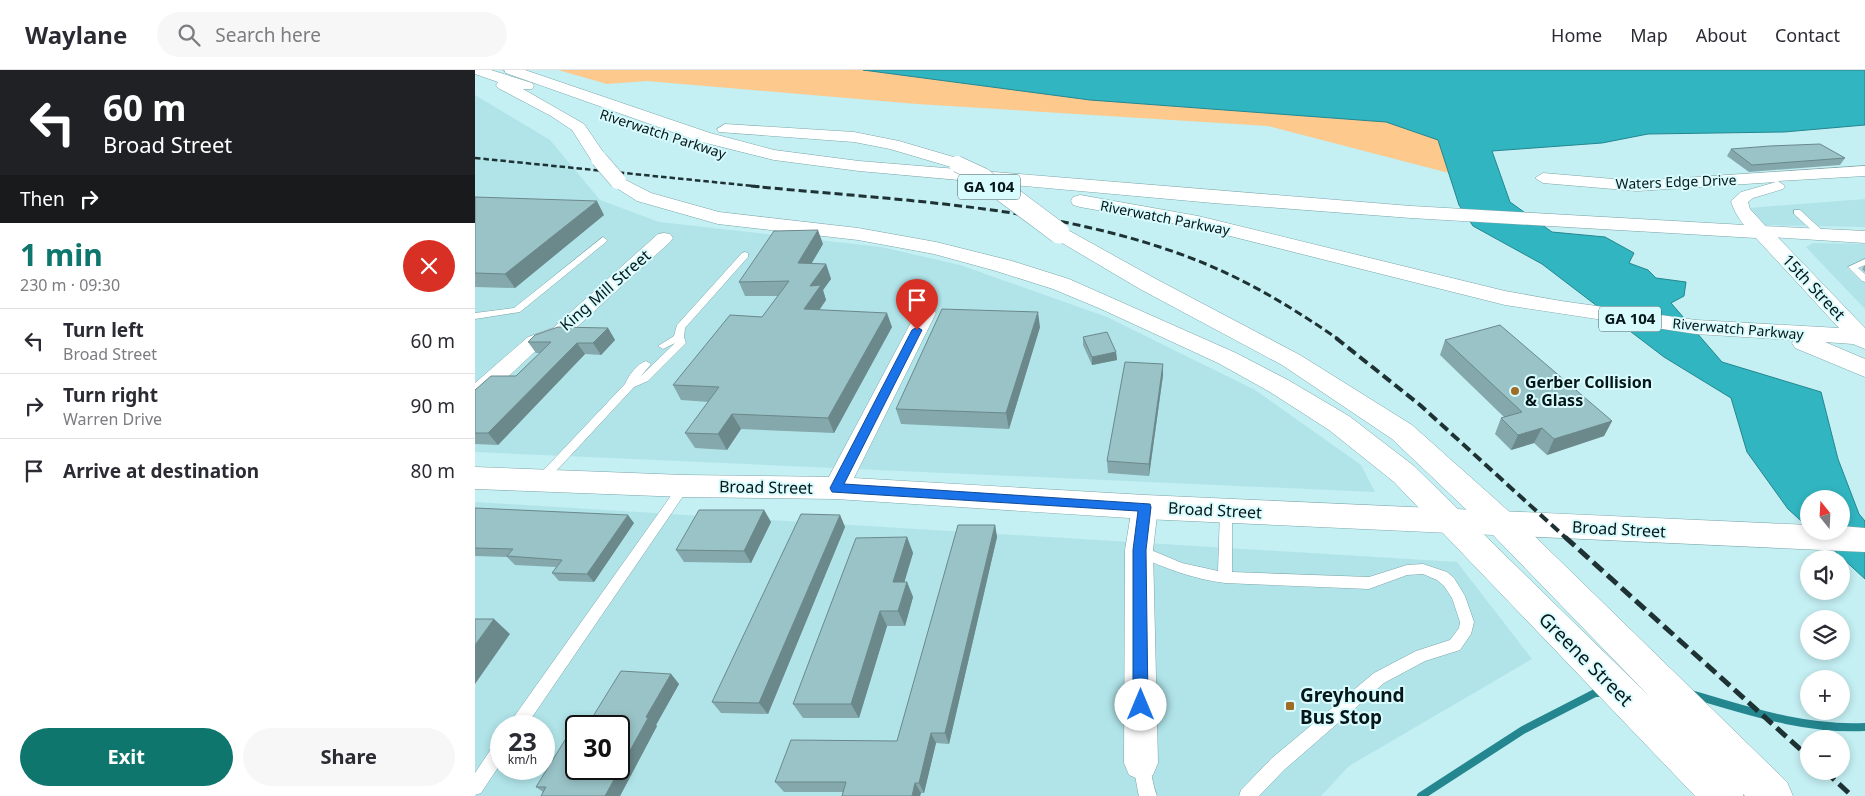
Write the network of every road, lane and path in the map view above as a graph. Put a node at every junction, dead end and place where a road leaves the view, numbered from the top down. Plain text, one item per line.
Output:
1 (511, 70) edge
2 (475, 71) edge
3 (591, 98) junction
4 (1865, 171) edge
5 (1779, 177) junction
6 (1543, 178) dead end
7 (1797, 212) dead end
8 (1762, 232) junction
9 (1822, 236) junction
10 (1865, 237) edge
11 (664, 238) dead end
12 (603, 240) dead end
13 (745, 255) dead end
14 (1865, 262) edge
15 (1865, 279) edge
16 (926, 313) dead end
17 (475, 316) edge
18 (1762, 333) junction
19 (679, 337) junction
20 (1864, 339) edge
21 (663, 346) dead end
22 (646, 364) dead end
23 (1865, 369) edge
24 (630, 385) junction
25 (475, 394) edge
26 (475, 478) edge
27 (540, 481) junction
28 (684, 486) junction
29 (836, 488) junction
30 (1145, 507) junction
31 (1226, 510) junction
32 (1450, 521) junction
33 (1502, 524) junction
34 (1865, 540) edge
35 (1139, 550) junction
36 (1225, 578) junction
37 (525, 715) edge
38 (1141, 763) joint
39 (490, 765) edge
40 (475, 787) edge
41 (1149, 796) edge
42 (1247, 796) edge
43 (1723, 796) edge
44 (1773, 796) edge

1 - 3 main road, Riverwatch Parkway / GA 104
2 - 18 main road, Riverwatch Parkway / GA 104
2 - 32 main road, Greene Street, bridge
3 - 8 main road, Riverwatch Parkway / GA 104
3 - 33 main road, Greene Street, bridge
4 - 5 street, Waters Edge Drive
5 - 6 street, Waters Edge Drive
5 - 8 street, Waters Edge Drive
7 - 9 lane
8 - 9 main road, GA 104
8 - 20 main road, 15th Street
9 - 10 main road, GA 104
11 - 25 street, King Mill Street
12 - 17 lane
13 - 19 lane
14 - 15 lane
16 - 29 street
18 - 20 main road, Riverwatch Parkway / GA 104
18 - 23 main road
19 - 21 lane
19 - 24 lane
22 - 24 lane
24 - 27 lane
26 - 27 main road, Broad Street
27 - 28 main road, Broad Street
28 - 29 main road, Broad Street
28 - 37 lane
29 - 30 main road, Broad Street
30 - 31 main road, Broad Street
30 - 35 street
31 - 32 main road, Broad Street
31 - 36 lane
32 - 33 main road, Broad Street
32 - 43 main road, Greene Street
33 - 34 main road, Broad Street
33 - 44 main road, Greene Street
35 - 36 lane
35 - 38 street
36 - 42 lane
38 - 41 lane
39 - 40 lane

